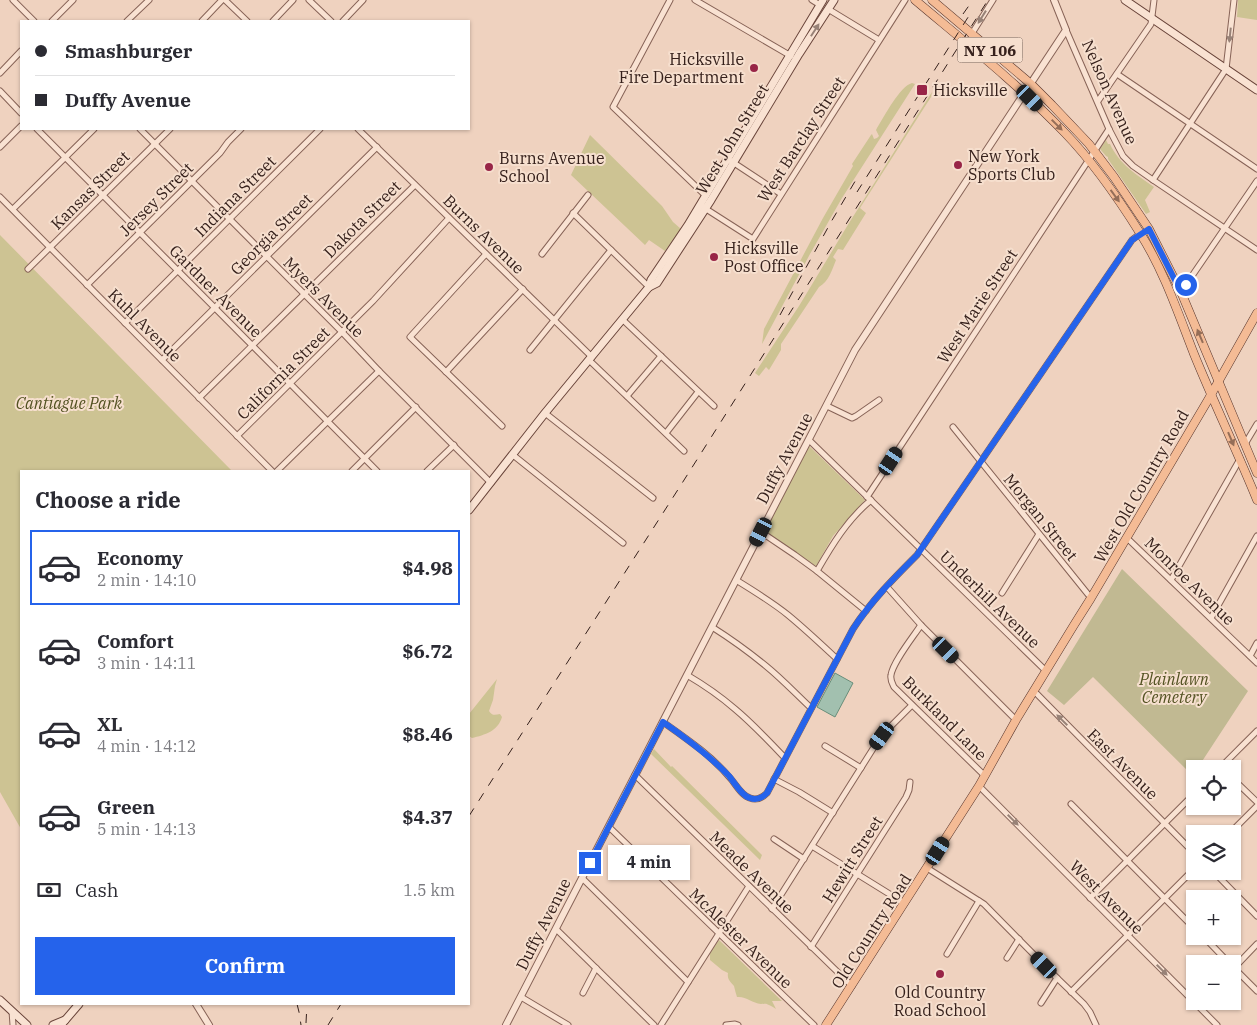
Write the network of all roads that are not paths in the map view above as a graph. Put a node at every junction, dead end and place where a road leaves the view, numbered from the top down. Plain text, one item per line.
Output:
1 (13, 0) edge
2 (73, 0) edge
3 (149, 0) edge
4 (224, 0) edge
5 (293, 0) edge
6 (309, 0) edge
7 (363, 0) edge
8 (670, 0) edge
9 (695, 0) edge
10 (812, 0) edge
11 (834, 0) edge
12 (905, 0) edge
13 (916, 0) edge
14 (932, 0) edge
15 (993, 0) edge
16 (1054, 0) edge
17 (1125, 0) edge
18 (1154, 0) edge
19 (1234, 0) edge
20 (822, 2) edge
21 (828, 10) junction
22 (950, 16) junction
23 (1152, 18) junction
24 (33, 20) edge
25 (53, 20) edge
26 (128, 20) edge
27 (203, 20) edge
28 (246, 20) edge
29 (274, 20) edge
30 (330, 20) edge
31 (344, 20) edge
32 (1066, 30) junction
33 (972, 34) junction
34 (879, 40) junction
35 (966, 43) junction
36 (20, 52) edge
37 (992, 52) junction
38 (793, 57) junction
39 (1226, 69) junction
40 (0, 73) edge
41 (1117, 74) junction
42 (1030, 84) junction
43 (1257, 90) edge
44 (0, 91) edge
45 (1024, 93) junction
46 (762, 101) junction
47 (1098, 102) junction
48 (20, 112) edge
49 (760, 117) junction
50 (1190, 124) junction
51 (20, 127) edge
52 (1109, 129) junction
53 (38, 130) edge
54 (93, 130) edge
55 (141, 130) edge
56 (169, 130) edge
57 (240, 130) edge
58 (319, 130) edge
59 (359, 130) edge
60 (155, 143) junction
61 (0, 148) edge
62 (377, 148) junction
63 (1094, 150) junction
64 (66, 157) junction
65 (1088, 160) junction
66 (731, 161) junction
67 (1257, 169) edge
68 (1152, 180) junction
69 (192, 181) junction
70 (1257, 181) edge
71 (415, 184) junction
72 (781, 194) junction
73 (103, 195) junction
74 (588, 195) dead end
75 (706, 196) junction
76 (0, 197) edge
77 (703, 207) junction
78 (12, 210) junction
79 (573, 214) junction
80 (449, 218) junction
81 (230, 219) junction
82 (1225, 228) junction
83 (1149, 229) junction
84 (140, 233) junction
85 (1141, 233) junction
86 (50, 247) junction
87 (611, 250) junction
88 (1257, 250) edge
89 (486, 254) junction
90 (542, 254) dead end
91 (267, 257) junction
92 (28, 268) dead end
93 (178, 270) junction
94 (88, 285) junction
95 (649, 287) junction
96 (1180, 289) junction
97 (523, 290) junction
98 (1170, 291) junction
99 (304, 294) junction
100 (215, 308) junction
101 (1257, 312) edge
102 (554, 320) junction
103 (623, 320) junction
104 (125, 323) junction
105 (342, 332) junction
106 (252, 346) junction
107 (530, 350) dead end
108 (661, 356) junction
109 (591, 358) junction
110 (162, 360) junction
111 (379, 371) junction
112 (446, 372) junction
113 (1219, 381) junction
114 (290, 383) junction
115 (698, 392) junction
116 (1211, 394) junction
117 (627, 396) junction
118 (199, 398) junction
119 (878, 400) dead end
120 (714, 406) dead end
121 (827, 406) junction
122 (416, 407) junction
123 (546, 413) junction
124 (327, 421) junction
125 (1257, 424) edge
126 (502, 426) dead end
127 (953, 427) dead end
128 (666, 433) junction
129 (237, 436) junction
130 (809, 440) junction
131 (1245, 444) junction
132 (454, 445) junction
133 (684, 451) dead end
134 (513, 455) junction
135 (364, 459) junction
136 (1240, 459) junction
137 (980, 462) junction
138 (271, 470) edge
139 (277, 470) edge
140 (353, 470) edge
141 (376, 470) edge
142 (428, 470) edge
143 (1257, 473) edge
144 (491, 482) junction
145 (653, 498) dead end
146 (869, 498) junction
147 (1257, 500) edge
148 (470, 509) edge
149 (761, 532) junction
150 (1039, 534) junction
151 (1257, 536) edge
152 (1127, 538) junction
153 (623, 543) dead end
154 (921, 550) junction
155 (818, 571) junction
156 (736, 580) junction
157 (1171, 580) junction
158 (887, 587) junction
159 (1002, 594) dead end
160 (1091, 598) junction
161 (866, 611) junction
162 (1210, 618) junction
163 (921, 625) junction
164 (712, 627) junction
165 (1257, 643) edge
166 (1250, 656) junction
167 (837, 659) junction
168 (1257, 663) edge
169 (1046, 671) junction
170 (687, 674) junction
171 (1034, 691) junction
172 (912, 705) junction
173 (811, 708) junction
174 (1016, 720) junction
175 (663, 722) junction
176 (1257, 731) edge
177 (825, 746) dead end
178 (785, 758) junction
179 (1229, 760) edge
180 (861, 768) junction
181 (635, 775) junction
182 (985, 776) junction
183 (774, 779) junction
184 (910, 782) dead end
185 (979, 786) junction
186 (1241, 787) edge
187 (1186, 802) edge
188 (1071, 804) dead end
189 (1257, 804) edge
190 (833, 813) junction
191 (1165, 823) junction
192 (1237, 825) edge
193 (609, 827) junction
194 (774, 839) dead end
195 (1186, 845) edge
196 (812, 846) junction
197 (804, 858) junction
198 (1127, 860) junction
199 (927, 868) junction
200 (857, 874) junction
201 (1186, 877) edge
202 (582, 878) junction
203 (1221, 880) edge
204 (749, 886) junction
205 (1090, 898) junction
206 (1165, 898) junction
207 (979, 900) junction
208 (904, 903) junction
209 (772, 909) junction
210 (1257, 916) edge
211 (1186, 920) edge
212 (556, 929) junction
213 (719, 934) junction
214 (1128, 935) junction
215 (1019, 939) junction
216 (1257, 944) edge
217 (1211, 945) edge
218 (811, 947) junction
219 (947, 954) dead end
220 (1221, 955) edge
221 (1006, 958) dead end
222 (1241, 959) edge
223 (596, 968) junction
224 (1241, 976) edge
225 (1057, 978) junction
226 (688, 982) junction
227 (852, 986) junction
228 (1186, 991) edge
229 (1257, 991) edge
230 (1071, 992) junction
231 (583, 993) dead end
232 (521, 997) junction
233 (0, 1000) edge
234 (1041, 1003) dead end
235 (78, 1005) edge
236 (197, 1005) edge
237 (12, 1010) junction
238 (1204, 1010) edge
239 (63, 1023) edge
240 (13, 1025) edge
241 (27, 1025) edge
242 (53, 1025) edge
243 (210, 1025) edge
244 (506, 1025) edge
245 (568, 1025) edge
246 (654, 1025) edge
247 (661, 1025) edge
248 (726, 1025) edge
249 (738, 1025) edge
250 (814, 1025) edge
251 (826, 1025) edge
252 (1096, 1025) edge
253 (1217, 1025) edge

1 - 24 street
2 - 25 street
3 - 26 street
4 - 27 street
4 - 28 street
5 - 29 street
6 - 30 street
7 - 31 street
8 - 75 street
9 - 38 street
10 - 20 street
11 - 21 main road, West John Street
12 - 34 street, West Barclay Street
13 - 22 main road
13 - 35 main road, NY 106
14 - 22 main road, NY 106
15 -> 33 street
16 - 32 street, Nelson Avenue
17 - 23 main road
18 - 23 street
19 -> 39 street
20 - 38 main road, West John Street
21 - 34 street
38 -> 21 main road, West John Street
22 - 33 main road, NY 106
23 - 39 main road
23 - 41 street
32 - 42 street, Duffy Avenue
32 - 47 street, Nelson Avenue
33 - 37 main road, NY 106
34 - 72 street, West Barclay Street
35 - 37 main road
35 - 45 main road, NY 106
36 - 40 street
37 - 42 main road, NY 106
38 - 46 main road, West John Street
38 - 49 main road, West John Street
39 - 43 main road
39 - 50 street
41 - 47 street
41 - 50 street
42 - 45 street, Duffy Avenue
42 - 63 main road, NY 106
44 - 48 street
45 -> 65 main road, NY 106
45 - 121 street, Duffy Avenue
46 - 49 main road
46 - 66 main road, West John Street
47 - 52 street, Nelson Avenue
49 - 66 main road, West John Street
50 - 67 street
50 - 68 street
51 - 61 street
52 - 63 street, West Marie Street
52 - 68 street, Nelson Avenue
53 - 64 street, Gardner Avenue
54 - 64 street
55 - 60 street, Myers Avenue
56 - 60 street, Kansas Street
57 - 69 street, Jersey Street
58 - 81 street, Indiana Street
59 - 62 street, Burns Avenue
60 - 69 street, Myers Avenue
60 - 73 street, Kansas Street
62 - 71 street, Burns Avenue
62 - 91 street, Georgia Street
63 - 65 street, West Marie Street
63 - 83 main road, NY 106
64 - 73 street, Gardner Avenue
64 - 78 street
65 -> 85 main road, NY 106
65 - 146 street, West Marie Street
66 - 72 street
66 - 75 main road, West John Street
66 - 77 main road, West John Street
68 - 82 street, Nelson Avenue
69 - 81 street, Myers Avenue
69 - 84 street, Jersey Street
70 - 82 street
71 - 80 street, Burns Avenue
71 - 99 street, Dakota Street
72 - 77 street, West Barclay Street
73 - 84 street, Gardner Avenue
73 - 86 street, Kansas Street
74 - 79 street
75 - 77 main road, West John Street
76 - 78 street, Kuhl Avenue
77 - 95 main road, West John Street
78 - 86 street, Kuhl Avenue
79 - 87 street
79 - 90 street
80 - 89 street, Burns Avenue
80 - 105 street, California Street
81 - 91 street, Myers Avenue
81 - 93 street, Indiana Street
82 - 88 street, Nelson Avenue
82 - 96 street
83 - 85 main road
83 - 96 main road, NY 106
84 - 93 street, Gardner Avenue
84 - 94 street, Jersey Street
85 - 98 main road, NY 106
85 - 137 street
86 - 92 street, Kansas Street
86 - 94 street, Kuhl Avenue
87 - 95 street
87 - 102 street
89 - 97 street, Burns Avenue
89 - 112 street
91 - 99 street, Myers Avenue
91 - 100 street, Georgia Street
93 - 100 street, Gardner Avenue
93 - 104 street, Indiana Street
94 - 104 street, Kuhl Avenue
95 - 103 main road, West John Street
96 - 98 main road
113 -> 96 main road, NY 106
97 - 102 street, Burns Avenue
97 - 112 street
98 - 116 main road, NY 106
99 - 105 street, Myers Avenue
99 - 106 street, Dakota Street
100 - 106 street, Gardner Avenue
100 - 110 street, Georgia Street
101 - 113 main road, West Old Country Road
102 - 107 street
102 - 109 street, Burns Avenue
103 - 108 street
103 - 109 main road, West John Street
104 - 110 street, Kuhl Avenue
105 - 111 street, Myers Avenue
105 - 114 street, California Street
106 - 114 street, Gardner Avenue
106 - 118 street, Dakota Street
108 - 115 street
108 - 117 street
109 - 117 street, Burns Avenue
109 - 123 main road, West John Street
110 - 118 street, Kuhl Avenue
111 - 122 street, Myers Avenue
111 - 124 street
112 - 126 street
113 - 116 main road, West Old Country Road
113 - 131 main road, NY 106
114 - 124 street, Gardner Avenue
114 - 129 street, California Street
115 - 120 street
115 - 128 street
116 -> 136 main road, NY 106
116 - 152 main road, West Old Country Road
117 - 128 street, Burns Avenue
118 - 129 street, Kuhl Avenue
119 - 121 street
121 - 130 street, Duffy Avenue
122 - 132 street, Myers Avenue
122 - 135 street
123 - 134 main road, West John Street
123 - 145 street
124 - 135 street, Gardner Avenue
124 - 139 street
125 - 131 street
127 - 137 street, Morgan Street
128 - 133 street, Burns Avenue
129 - 138 street, Kuhl Avenue
130 - 146 street, Underhill Avenue
130 - 149 street, Duffy Avenue
131 - 143 main road, NY 106
132 - 142 street
132 - 144 street, Myers Avenue
134 - 144 main road, West John Street
134 - 153 street
135 - 140 street
135 - 141 street, Gardner Avenue
136 - 147 main road, NY 106
136 - 157 street
137 - 150 street, Morgan Street
137 - 154 street
144 - 148 main road, West John Street
146 - 154 street, Underhill Avenue
146 - 155 street, West Marie Street
149 - 155 street
149 - 156 street, Duffy Avenue
150 - 159 street
150 - 160 street, Morgan Street
151 - 162 street
152 - 157 street, Monroe Avenue
152 - 160 main road, West Old Country Road
154 - 158 street
154 - 169 street, Underhill Avenue
155 - 161 street
156 - 164 street, Duffy Avenue
156 - 167 street
157 - 162 street, Monroe Avenue
158 - 161 street
158 - 163 street
160 - 169 main road, West Old Country Road
161 - 167 street
162 - 166 street, Monroe Avenue
163 - 172 street, Burkland Lane
163 - 174 street
164 - 170 street, Duffy Avenue
164 - 173 street
165 - 166 street
166 - 168 street, Monroe Avenue
167 - 173 street
169 - 171 main road, Old Country Road
170 - 175 street, Duffy Avenue
170 - 178 street
171 - 174 main road, Old Country Road
191 -> 171 street, East Avenue
172 - 180 street
172 - 182 street, Burkland Lane
173 - 178 street
174 - 182 main road, Old Country Road
175 - 181 street, Duffy Avenue
175 - 183 street
176 - 179 street
177 - 180 street
178 - 183 street
180 - 190 street
181 - 193 street, Duffy Avenue
181 - 204 street, Meade Avenue
182 - 185 main road, Old Country Road
183 - 190 street
184 - 200 street, Hewitt Street
185 - 199 main road, Old Country Road
185 -> 205 street, West Avenue
186 - 189 street
187 - 191 street
188 - 198 street
189 - 192 street
190 - 196 street
191 - 195 street, East Avenue
191 - 198 street
193 - 202 street, Duffy Avenue
193 - 213 street, McAlester Avenue
194 - 197 street
196 - 197 street
196 - 200 street
197 - 209 street
198 - 205 street
198 - 206 street
199 - 207 street
199 - 208 main road, Old Country Road
200 - 208 street
200 - 218 street, Hewitt Street
201 - 206 street
202 - 212 street, Duffy Avenue
202 - 226 street
203 - 210 street
204 - 209 street, Meade Avenue
204 - 213 street
205 - 214 street, West Avenue
206 - 211 street
206 - 214 street
207 - 215 street
207 - 219 street
208 - 227 main road, Old Country Road
209 - 218 street, Meade Avenue
212 - 223 street
212 - 232 street, Duffy Avenue
213 - 226 street
213 - 250 street, McAlester Avenue
214 -> 228 street, West Avenue
214 - 230 street
215 - 221 street
215 - 225 street
216 - 222 street
217 - 220 street
218 - 227 street, Meade Avenue
223 - 231 street
223 - 246 street
224 - 229 street
225 - 230 street
225 - 234 street
226 - 247 street
227 - 251 main road, Old Country Road
230 - 252 street
232 - 244 street, Duffy Avenue
232 - 245 street
233 - 237 main road
235 - 239 main road
236 - 243 street
237 - 240 street
237 - 241 main road
238 - 253 street, West Avenue
239 - 242 main road
248 - 249 street

